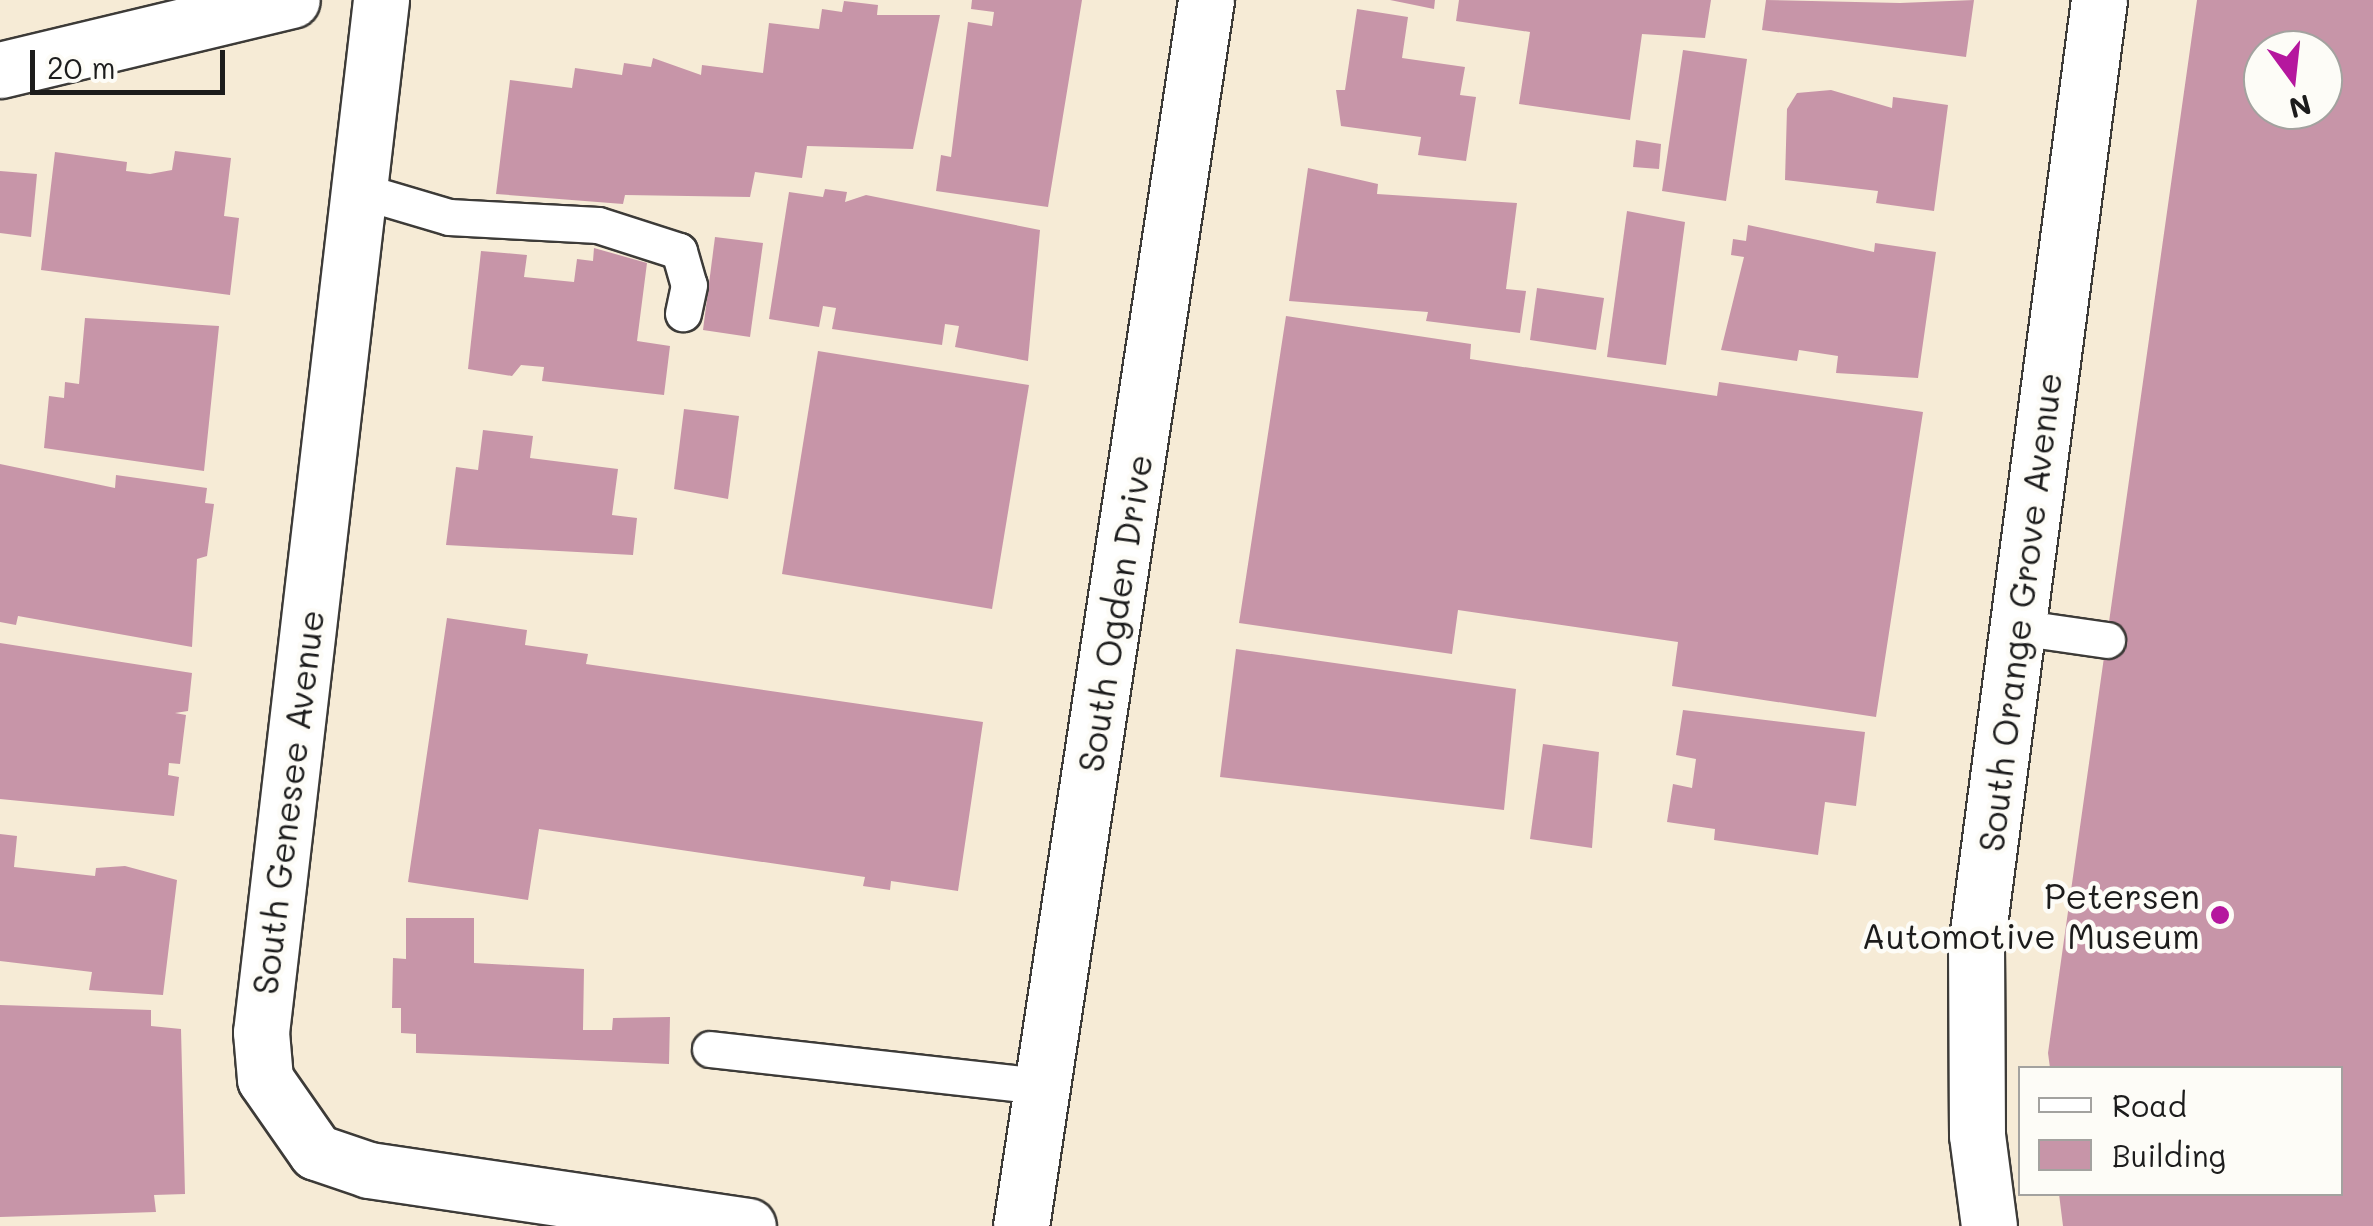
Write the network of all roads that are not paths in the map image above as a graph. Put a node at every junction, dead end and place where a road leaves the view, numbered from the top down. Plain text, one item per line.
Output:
1 (292, 0) edge
2 (380, 0) edge
3 (1206, 0) edge
4 (2100, 0) edge
5 (0, 70) edge
6 (358, 190) junction
7 (683, 313) dead end
8 (2017, 627) junction
9 (2108, 640) dead end
10 (710, 1049) dead end
11 (1042, 1086) junction
12 (748, 1226) edge
13 (1021, 1226) edge
14 (1989, 1226) edge

1 - 5 street
2 - 6 street, South Genesee Avenue
3 - 11 street, South Ogden Drive
4 - 8 street, South Orange Grove Avenue
6 - 7 lane
6 - 12 street, South Genesee Avenue
8 - 9 lane
8 - 14 street, South Orange Grove Avenue
10 - 11 lane
11 - 13 street, South Ogden Drive

